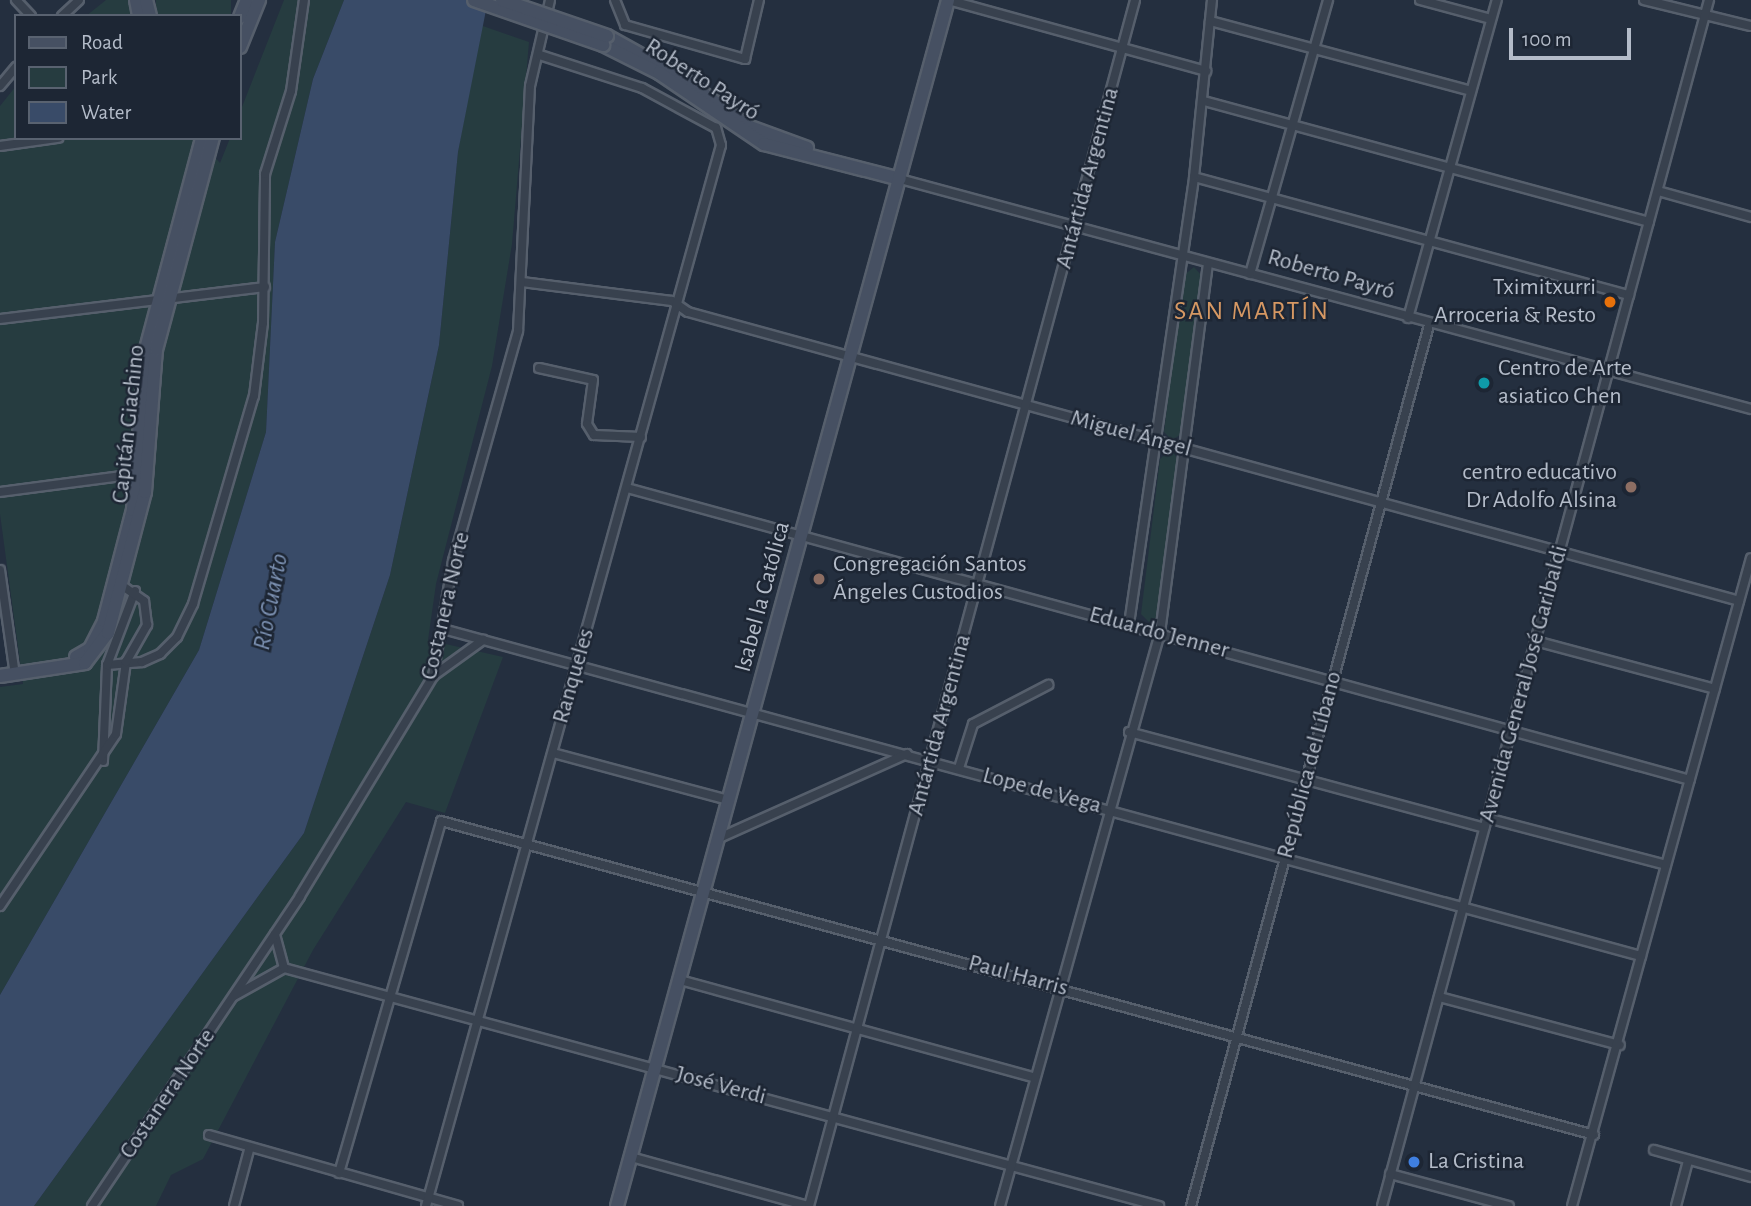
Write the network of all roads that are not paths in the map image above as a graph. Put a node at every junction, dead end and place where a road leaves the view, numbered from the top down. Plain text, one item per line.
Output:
1 (16, 0) edge
2 (79, 0) edge
3 (259, 0) edge
4 (304, 0) edge
5 (474, 0) edge
6 (502, 0) edge
7 (550, 0) edge
8 (615, 0) edge
9 (759, 0) edge
10 (948, 0) edge
11 (1135, 0) edge
12 (1212, 0) edge
13 (1328, 0) edge
14 (1420, 0) edge
15 (1497, 0) edge
16 (1644, 0) edge
17 (1709, 0) edge
18 (1706, 13) junction
19 (29, 14) edge
20 (64, 14) edge
21 (1491, 19) junction
22 (1210, 21) junction
23 (1751, 26) edge
24 (605, 41) junction
25 (242, 42) edge
26 (1123, 48) junction
27 (1315, 50) junction
28 (540, 55) junction
29 (14, 69) edge
30 (1206, 71) junction
31 (0, 86) edge
32 (1471, 91) junction
33 (1204, 101) junction
34 (1294, 124) junction
35 (44, 140) edge
36 (201, 140) edge
37 (212, 140) edge
38 (0, 146) edge
39 (1451, 167) junction
40 (1194, 177) junction
41 (900, 179) junction
42 (1658, 191) junction
43 (1274, 198) junction
44 (1751, 217) edge
45 (1649, 222) junction
46 (1075, 228) junction
47 (1430, 240) junction
48 (1184, 256) junction
49 (1208, 263) junction
50 (1250, 274) junction
51 (522, 282) junction
52 (265, 287) junction
53 (1629, 295) junction
54 (162, 297) junction
55 (679, 305) junction
56 (1408, 318) junction
57 (0, 319) edge
58 (1430, 325) junction
59 (851, 356) junction
60 (539, 368) dead end
61 (1608, 373) junction
62 (1027, 405) junction
63 (1751, 409) edge
64 (642, 438) junction
65 (1154, 440) junction
66 (1184, 448) junction
67 (137, 474) junction
68 (627, 488) junction
69 (0, 492) edge
70 (1381, 503) junction
71 (802, 535) junction
72 (1559, 552) junction
73 (1751, 558) edge
74 (0, 570) edge
75 (118, 583) junction
76 (978, 586) junction
77 (135, 591) junction
78 (1739, 601) junction
79 (1129, 624) junction
80 (443, 629) junction
81 (1160, 633) junction
82 (482, 640) junction
83 (1535, 641) junction
84 (126, 662) junction
85 (107, 664) junction
86 (577, 666) junction
87 (0, 668) edge
88 (14, 671) junction
89 (0, 676) edge
90 (433, 676) junction
91 (1333, 680) junction
92 (1048, 685) dead end
93 (1715, 689) junction
94 (753, 711) junction
95 (1511, 729) junction
96 (1129, 732) junction
97 (553, 753) junction
98 (907, 754) junction
99 (931, 760) junction
100 (103, 761) junction
101 (959, 768) junction
102 (1305, 780) junction
103 (1690, 780) junction
104 (729, 800) junction
105 (1108, 809) junction
106 (1487, 818) junction
107 (1484, 828) junction
108 (719, 838) junction
109 (526, 843) junction
110 (1284, 858) junction
111 (1666, 865) junction
112 (704, 891) junction
113 (1, 905) edge
114 (1463, 907) junction
115 (275, 934) junction
116 (882, 939) junction
117 (1641, 956) junction
118 (284, 968) junction
119 (680, 980) junction
120 (1059, 987) junction
121 (388, 995) junction
122 (1439, 997) junction
123 (232, 998) junction
124 (476, 1018) junction
125 (858, 1028) junction
126 (1240, 1037) junction
127 (1620, 1045) junction
128 (655, 1068) junction
129 (1035, 1078) junction
130 (1415, 1084) junction
131 (834, 1117) junction
132 (209, 1135) dead end
133 (1594, 1135) junction
134 (249, 1150) junction
135 (1654, 1150) dead end
136 (631, 1157) junction
137 (1688, 1161) junction
138 (1012, 1166) junction
139 (339, 1173) junction
140 (1391, 1174) junction
141 (1751, 1177) edge
142 (427, 1202) edge
143 (92, 1206) edge
144 (234, 1206) edge
145 (458, 1206) edge
146 (617, 1206) edge
147 (809, 1206) edge
148 (1000, 1206) edge
149 (1159, 1206) edge
150 (1191, 1206) edge
151 (1382, 1206) edge
152 (1509, 1206) edge
153 (1572, 1206) edge
154 (1676, 1206) edge

1 - 19 street
2 - 20 street
3 - 25 main road
4 - 52 street
5 - 24 main road, bridge
6 - 24 main road, bridge
7 - 28 street, Costanera Norte
8 - 9 street
10 - 26 street
10 - 41 main road, Isabel la Católica
11 - 26 street, Antártida Argentina
12 - 22 street
13 - 27 street
14 - 21 street
15 - 21 street
16 - 18 street
17 - 18 street, Avenida General José Garibaldi
18 - 23 street
18 - 42 street, Avenida General José Garibaldi
21 - 32 street
22 - 27 street
22 - 30 street
24 - 41 main road, Roberto Payró
26 - 30 street
26 - 46 street, Antártida Argentina
27 - 32 street
27 - 34 street
28 - 51 street, Costanera Norte
28 - 55 street, Ranqueles
29 - 31 street
30 - 33 street
32 - 39 street
33 - 34 street
33 - 40 street
34 - 39 street
34 - 43 street
35 - 38 street
36 - 54 main road, Capitán Giachino
37 - 54 main road, Capitán Giachino
39 - 45 street
39 - 47 street
40 - 43 street
40 - 48 street
41 - 46 street, Roberto Payró
41 - 59 main road, Isabel la Católica
42 - 44 street
42 - 45 street, Avenida General José Garibaldi
43 - 47 street
43 - 50 street
45 - 53 street, Avenida General José Garibaldi
46 - 48 street, Roberto Payró
46 - 62 street, Antártida Argentina
47 - 53 street
47 - 56 street
48 - 49 street, Roberto Payró
48 - 65 street
49 - 50 street, Roberto Payró
49 - 66 street
50 - 56 street, Roberto Payró
51 - 55 street, Miguel Ángel
51 - 80 street, Costanera Norte
52 - 54 street
52 - 84 street
53 - 61 street, Avenida General José Garibaldi
54 - 57 street
54 - 67 main road, Capitán Giachino
54 - 75 main road, Capitán Giachino
55 - 59 street, Miguel Ángel
55 - 64 street, Ranqueles
56 - 58 street, Roberto Payró
58 - 61 street, Roberto Payró
58 - 70 street, República del Líbano
59 - 62 street, Miguel Ángel
59 - 71 main road, Isabel la Católica
60 - 64 street
61 - 63 street, Roberto Payró
61 - 72 street, Avenida General José Garibaldi
62 - 65 street, Miguel Ángel
62 - 76 street, Antártida Argentina
64 - 68 street, Ranqueles
65 - 66 street, Miguel Ángel
65 - 79 street
66 - 70 street, Miguel Ángel
66 - 81 street
67 - 69 street
67 - 75 main road, Capitán Giachino
68 - 71 street, Eduardo Jenner
68 - 86 street, Ranqueles
70 - 72 street, Miguel Ángel
70 - 91 street, República del Líbano
71 - 76 street, Eduardo Jenner
71 - 94 main road, Isabel la Católica
72 - 78 street, Miguel Ángel
72 - 83 street, Avenida General José Garibaldi
73 - 78 street
74 - 88 street
75 - 77 street
75 - 88 main road, Capitán Giachino
75 - 88 main road, Capitán Giachino
76 - 79 street, Eduardo Jenner
76 - 99 street, Antártida Argentina
77 - 84 street
77 - 85 street
78 - 93 street
79 - 81 street, Eduardo Jenner
80 - 82 street, Lope de Vega
80 - 90 street, Costanera Norte
81 - 91 street, Eduardo Jenner
81 - 96 street
82 - 86 street, Lope de Vega
82 - 90 street
83 - 93 street
83 - 95 street, Avenida General José Garibaldi
84 - 85 street
84 - 100 street
85 - 100 street
86 - 94 street, Lope de Vega
86 - 97 street, Ranqueles
87 - 88 main road
88 - 89 main road, Capitán Giachino
90 - 115 street, Costanera Norte
91 - 95 street, Eduardo Jenner
91 - 102 street, República del Líbano
92 - 101 street
93 - 103 street
94 - 98 street, Lope de Vega
94 - 104 main road, Isabel la Católica
95 - 103 street, Eduardo Jenner
95 - 106 street, Avenida General José Garibaldi
96 - 102 street
96 - 105 street
97 - 104 street
97 - 109 street, Ranqueles
98 - 99 street, Lope de Vega
98 - 108 street
99 - 101 street, Lope de Vega
99 - 116 street, Antártida Argentina
100 - 113 street
101 - 105 street, Lope de Vega
102 - 107 street
102 - 110 street, República del Líbano
103 - 111 street
104 - 108 main road, Isabel la Católica
105 - 110 street, Lope de Vega
105 - 120 street
106 - 107 street, Avenida General José Garibaldi
106 - 111 street
107 - 114 street, Avenida General José Garibaldi
108 - 112 main road, Isabel la Católica
109 - 112 street, Paul Harris
109 - 121 street, Paul Harris
109 - 124 street, Ranqueles
110 - 114 street, Lope de Vega
110 - 126 street, República del Líbano
111 - 117 street
112 - 116 street, Paul Harris
112 - 119 main road, Isabel la Católica
114 - 117 street, Lope de Vega
114 - 122 street, Avenida General José Garibaldi
115 - 118 street
115 - 123 street, Costanera Norte
116 - 120 street, Paul Harris
116 - 125 street, Antártida Argentina
117 - 127 street
118 - 121 street, José Verdi
118 - 123 street
119 - 125 street
119 - 128 main road, Isabel la Católica
120 - 126 street, Paul Harris
120 - 129 street
121 - 124 street, José Verdi
121 - 139 street
122 - 127 street
122 - 130 street, Avenida General José Garibaldi
123 - 143 street, Costanera Norte
124 - 128 street, José Verdi
124 - 142 street, Ranqueles
125 - 129 street
125 - 131 street, Antártida Argentina
126 - 130 street, Paul Harris
126 - 150 street, República del Líbano
127 - 133 street
128 - 131 street, José Verdi
128 - 136 main road, Isabel la Católica
129 - 138 street
130 - 133 street, Paul Harris
130 - 140 street, Avenida General José Garibaldi
131 - 138 street, José Verdi
131 - 147 street, Antártida Argentina
132 - 134 street
133 - 153 street
134 - 139 street
134 - 144 street
135 - 137 street
136 - 146 main road, Isabel la Católica
136 - 147 street
137 - 141 street
137 - 154 street
138 - 148 street
138 - 149 street, José Verdi
139 - 142 street
140 - 151 street, Avenida General José Garibaldi
140 - 152 street
142 - 145 street

